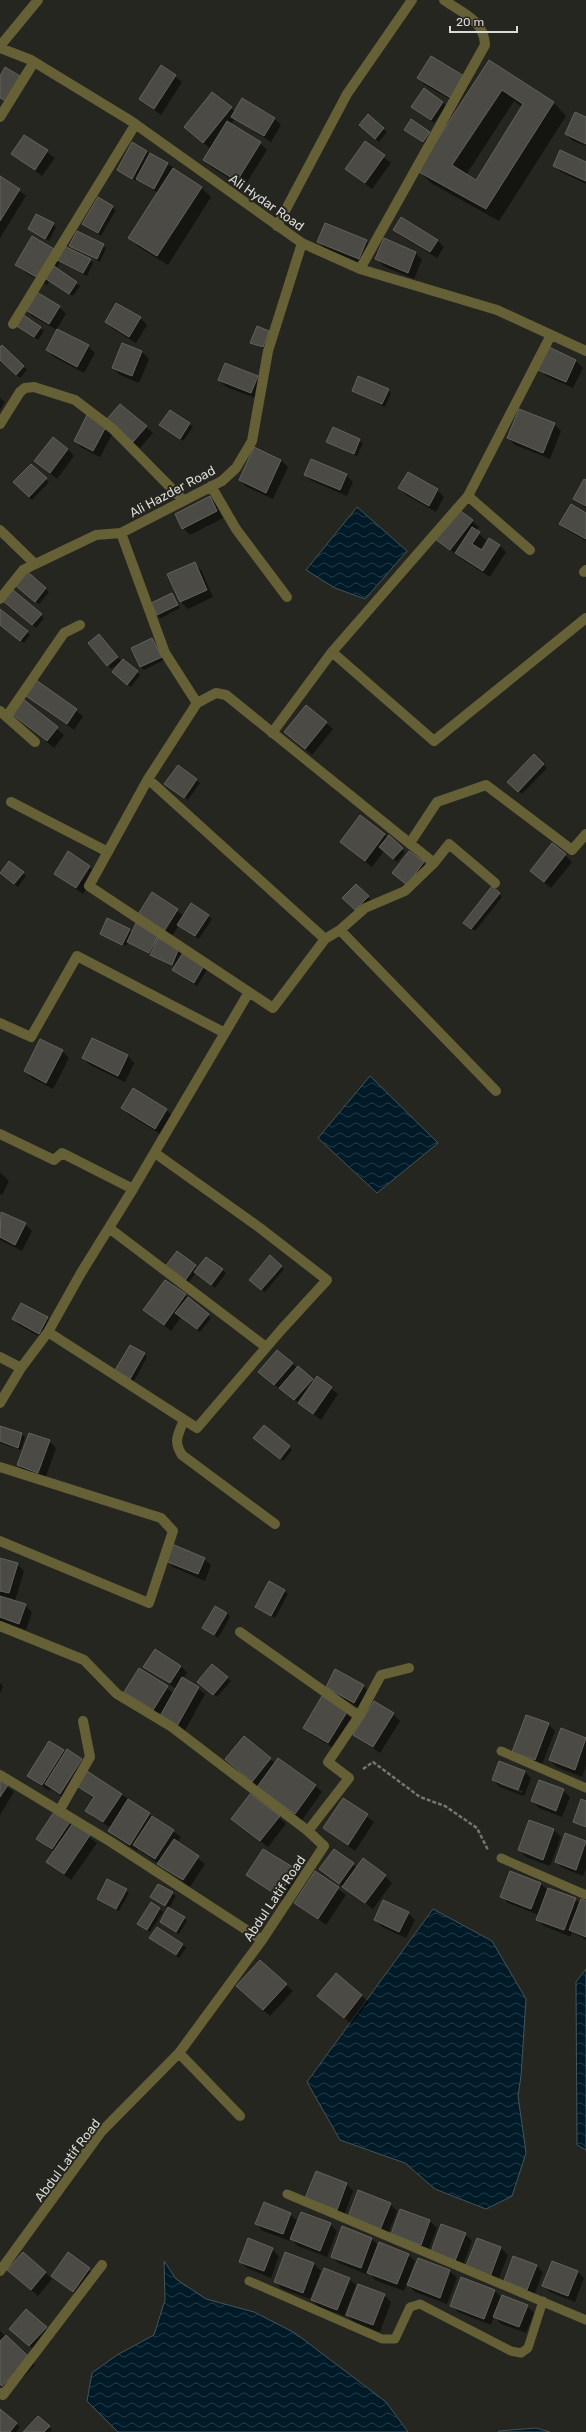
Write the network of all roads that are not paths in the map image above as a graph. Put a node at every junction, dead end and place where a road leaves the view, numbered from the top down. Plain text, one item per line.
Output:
1 (38, 0) edge
2 (412, 0) edge
3 (444, 0) edge
4 (0, 47) edge
5 (34, 62) junction
6 (0, 117) edge
7 (134, 125) junction
8 (277, 226) junction
9 (302, 243) junction
10 (360, 269) junction
11 (13, 324) dead end
12 (551, 335) junction
13 (586, 351) edge
14 (0, 424) edge
15 (211, 486) junction
16 (468, 496) junction
17 (183, 500) junction
18 (0, 530) edge
19 (121, 533) junction
20 (530, 550) dead end
21 (35, 564) junction
22 (287, 596) dead end
23 (0, 599) edge
24 (586, 618) edge
25 (80, 625) dead end
26 (332, 652) junction
27 (197, 702) junction
28 (3, 713) edge
29 (272, 733) junction
30 (36, 742) dead end
31 (148, 778) junction
32 (11, 802) dead end
33 (586, 834) edge
34 (410, 843) junction
35 (108, 852) junction
36 (434, 863) junction
37 (495, 883) dead end
38 (340, 930) junction
39 (325, 939) junction
40 (249, 992) junction
41 (0, 1023) edge
42 (225, 1033) junction
43 (496, 1091) dead end
44 (0, 1134) edge
45 (155, 1153) junction
46 (133, 1189) junction
47 (109, 1228) junction
48 (48, 1332) junction
49 (266, 1347) junction
50 (0, 1357) edge
51 (21, 1368) junction
52 (0, 1403) edge
53 (184, 1420) junction
54 (0, 1467) edge
55 (275, 1524) dead end
56 (0, 1542) edge
57 (0, 1626) edge
58 (240, 1632) dead end
59 (409, 1668) dead end
60 (359, 1716) junction
61 (83, 1721) dead end
62 (501, 1752) dead end
63 (0, 1775) edge
64 (586, 1788) edge
65 (59, 1811) junction
66 (308, 1831) junction
67 (500, 1858) road end
68 (586, 1895) edge
69 (262, 1940) junction
70 (179, 2053) junction
71 (240, 2116) dead end
72 (287, 2194) dead end
73 (102, 2265) dead end
74 (0, 2271) edge
75 (249, 2281) dead end
76 (543, 2301) junction
77 (586, 2320) edge
78 (0, 2393) edge

1 - 4 street
2 - 8 street
3 - 10 street
4 - 5 street, Ali Hydar Road
5 - 6 street
5 - 7 street, Ali Hydar Road
7 - 8 street, Ali Hydar Road
7 - 11 street
8 - 9 street, Ali Hydar Road
9 - 10 street, Ali Hydar Road
9 - 15 street, Ali Hazder Road
10 - 12 street, Ali Hydar Road
12 - 13 street, Ali Hydar Road
12 - 16 street
14 - 17 street
15 - 17 street, Ali Hazder Road
15 - 22 street
16 - 20 street
16 - 26 street
17 - 19 street, Ali Hazder Road
18 - 21 street
19 - 21 street, Ali Hazder Road
19 - 27 street
21 - 23 street, Ali Hazder Road
24 - 26 street
25 - 28 street
26 - 29 street
27 - 29 street
27 - 31 street
28 - 30 street
29 - 34 street
31 - 35 street
31 - 39 street
32 - 35 street
33 - 34 street
34 - 36 street
35 - 40 street
36 - 37 street
36 - 38 street
38 - 39 street
38 - 43 street
39 - 40 street
40 - 42 street
41 - 42 street
42 - 45 street
44 - 46 street
45 - 46 street
45 - 49 street
46 - 47 street
47 - 48 street
47 - 49 street
48 - 51 street
48 - 53 street
49 - 53 street
50 - 51 street
51 - 52 street
53 - 55 street
54 - 56 street
57 - 66 street, Abdul Latif Road
58 - 60 street
59 - 60 street
60 - 66 street
61 - 65 street
62 - 64 lane
63 - 65 street
65 - 69 street
66 - 69 street, Abdul Latif Road
67 - 68 lane
69 - 70 street, Abdul Latif Road
70 - 71 street
70 - 74 street, Abdul Latif Road
72 - 76 lane
73 - 78 street
75 - 76 lane
76 - 77 lane

